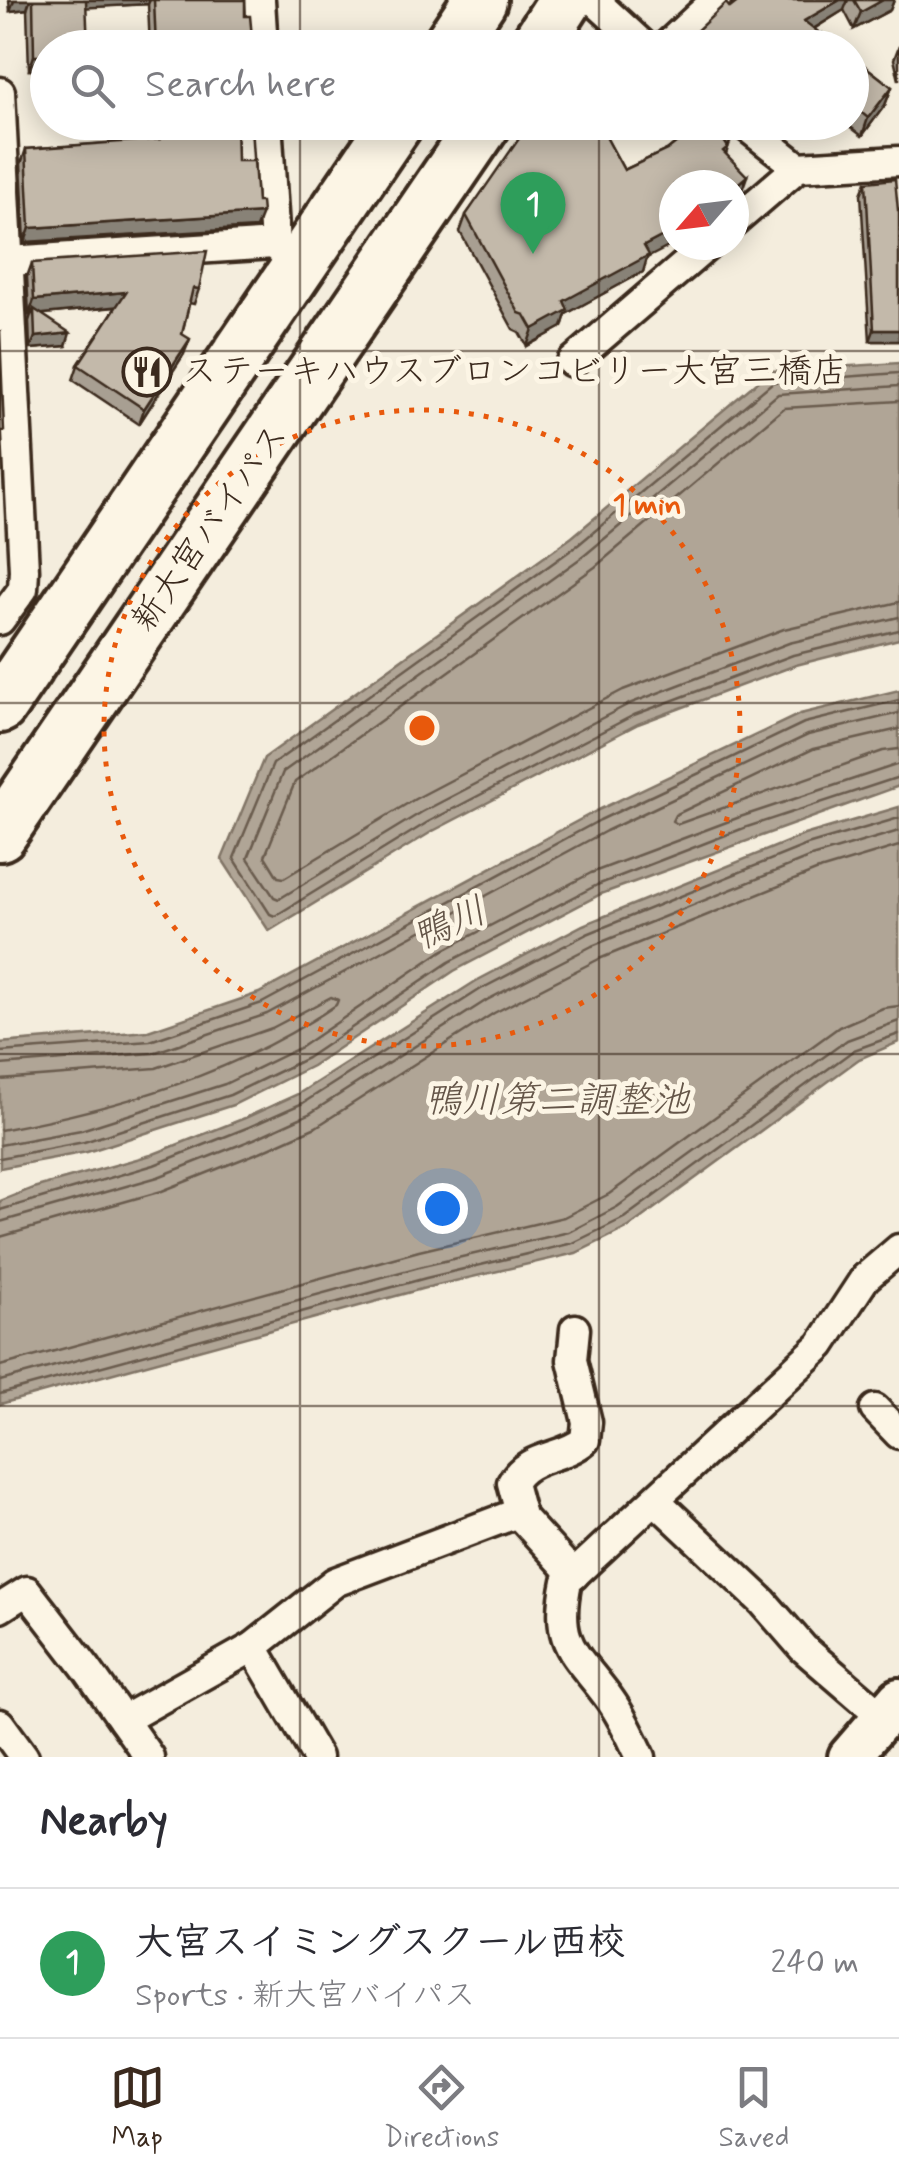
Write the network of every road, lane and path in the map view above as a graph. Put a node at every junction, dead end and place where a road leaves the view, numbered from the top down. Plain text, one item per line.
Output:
1 (260, 0) edge
2 (480, 0) edge
3 (716, 0) edge
4 (581, 1) edge
5 (262, 30) edge
6 (460, 30) edge
7 (553, 30) edge
8 (621, 30) edge
9 (684, 30) edge
10 (0, 92) edge
11 (270, 140) edge
12 (382, 140) edge
13 (474, 140) edge
14 (764, 140) edge
15 (899, 161) edge
16 (798, 167) junction
17 (749, 209) edge
18 (286, 257) junction
19 (691, 260) edge
20 (9, 261) junction
21 (572, 362) dead end
22 (8, 383) edge
23 (0, 620) edge
24 (0, 706) edge
25 (0, 834) edge
26 (899, 1249) edge
27 (575, 1328) dead end
28 (875, 1409) dead end
29 (899, 1434) edge
30 (655, 1500) junction
31 (520, 1512) junction
32 (574, 1575) junction
33 (0, 1608) edge
34 (253, 1646) junction
35 (891, 1708) edge
36 (123, 1720) junction
37 (0, 1724) edge
38 (24, 1757) edge
39 (149, 1757) edge
40 (317, 1757) edge
41 (642, 1757) edge
42 (850, 1757) edge

1 - 5 street
2 - 6 highway
3 - 9 street
4 - 7 highway
4 - 8 street
10 - 20 street
11 - 18 street
12 - 18 highway, 新大宮バイパス
13 - 25 highway, 新大宮バイパス
14 - 16 street
15 - 16 street
16 - 17 street
18 - 20 street
18 - 24 highway, 新大宮バイパス
19 - 21 street
20 - 22 street
22 - 23 street
26 - 30 street
27 - 31 street
28 - 29 street
30 - 32 street
30 - 35 street
31 - 32 street
31 - 34 street
32 - 41 street
33 - 36 street
34 - 36 street
34 - 40 street
35 - 42 main road
36 - 39 street
37 - 38 street

